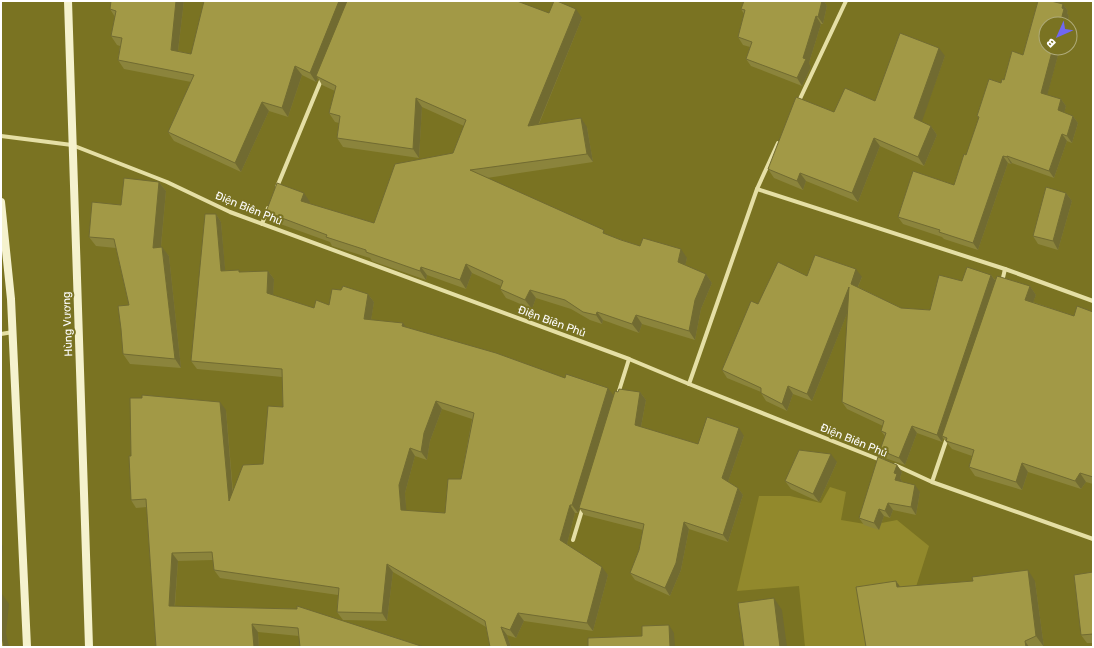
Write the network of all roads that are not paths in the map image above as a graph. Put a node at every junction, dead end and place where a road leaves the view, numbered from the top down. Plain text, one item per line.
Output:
1 (68, 1) edge
2 (846, 1) edge
3 (325, 70) edge
4 (796, 105) edge
5 (1, 136) edge
6 (780, 140) edge
7 (72, 145) junction
8 (757, 189) junction
9 (275, 192) edge
10 (1, 202) edge
11 (269, 206) edge
12 (262, 224) junction
13 (1005, 269) junction
14 (1001, 285) edge
15 (1093, 301) edge
16 (13, 332) junction
17 (1, 334) edge
18 (629, 360) junction
19 (689, 384) junction
20 (618, 397) edge
21 (950, 431) edge
22 (932, 482) junction
23 (585, 502) edge
24 (1093, 539) edge
25 (573, 540) dead end
26 (27, 647) edge
27 (89, 647) edge

1 - 7 main road, Hùng Vương
2 - 4 street
3 - 9 street
5 - 7 street, Điện Biên Phủ
6 - 8 street
7 - 12 street, Điện Biên Phủ
7 - 27 main road, Hùng Vương
8 - 13 street
8 - 19 street
10 - 16 main road
11 - 12 street
12 - 18 street, Điện Biên Phủ
13 - 14 street
13 - 15 street
16 - 17 street
16 - 26 main road
18 - 19 street, Điện Biên Phủ
18 - 20 street
19 - 22 street, Điện Biên Phủ
21 - 22 street
22 - 24 street, Điện Biên Phủ
23 - 25 street

